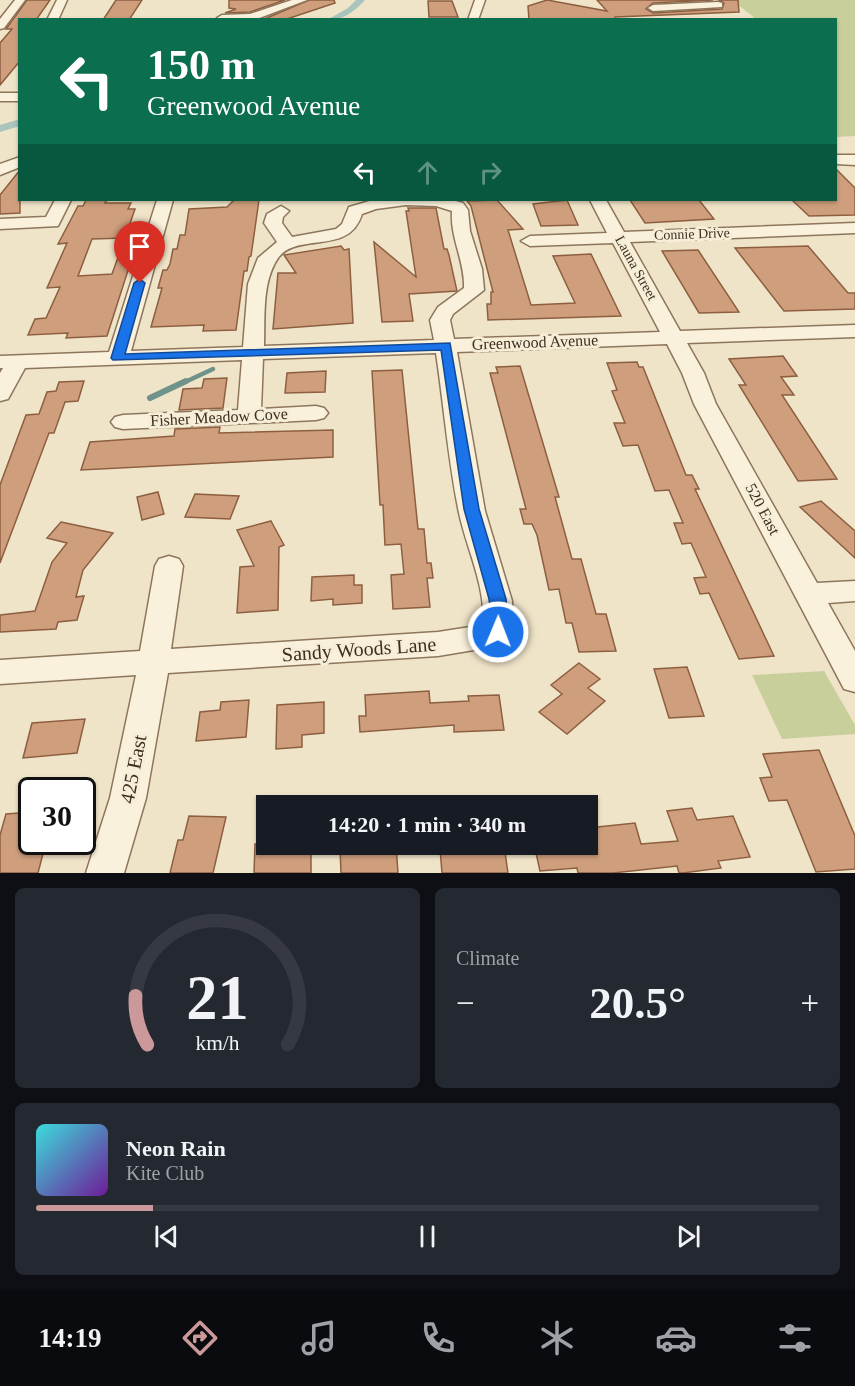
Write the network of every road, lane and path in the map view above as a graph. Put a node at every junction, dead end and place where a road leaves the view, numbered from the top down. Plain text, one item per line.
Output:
1 (20, 0) edge
2 (62, 0) edge
3 (302, 0) edge
4 (480, 0) edge
5 (642, 0) edge
6 (718, 5) dead end
7 (225, 7) dead end
8 (653, 9) junction
9 (53, 18) edge
10 (222, 18) edge
11 (236, 18) edge
12 (474, 18) edge
13 (665, 18) edge
14 (0, 26) edge
15 (0, 97) edge
16 (18, 97) edge
17 (837, 160) edge
18 (855, 160) edge
19 (18, 162) edge
20 (0, 170) edge
21 (62, 201) edge
22 (165, 201) edge
23 (599, 201) edge
24 (281, 211) dead end
25 (1, 226) edge
26 (855, 228) edge
27 (619, 237) junction
28 (530, 241) dead end
29 (287, 243) junction
30 (855, 331) edge
31 (674, 337) junction
32 (446, 346) junction
33 (251, 353) junction
34 (118, 358) junction
35 (9, 362) edge
36 (0, 394) edge
37 (316, 413) dead end
38 (249, 416) junction
39 (123, 422) dead end
40 (169, 566) dead end
41 (855, 591) edge
42 (809, 594) junction
43 (153, 663) junction
44 (0, 672) edge
45 (855, 680) edge
46 (105, 873) edge

1 - 14 street
2 - 9 street
3 - 11 street
4 - 12 street
5 - 8 street
6 - 8 street
7 - 10 street
8 - 13 street
15 - 16 street
17 - 18 street
19 - 20 street
21 - 25 street
22 - 34 street
23 - 27 street, Launa Street
24 - 29 street
26 - 27 street, Connie Drive
27 - 28 street, Connie Drive
27 - 31 street, Launa Street
29 - 32 street
29 - 33 street
30 - 31 street, Greenwood Avenue
31 - 32 street, Greenwood Avenue
31 - 42 street, 520 East
32 - 33 street, Greenwood Avenue
32 - 43 street, Sandy Woods Lane
33 - 34 street, Greenwood Avenue
33 - 38 street
34 - 35 street, Greenwood Avenue
35 - 36 street
37 - 38 street, Fisher Meadow Cove
38 - 39 street, Fisher Meadow Cove
40 - 43 street, 425 East
41 - 42 street
42 - 45 street, 520 East
43 - 44 street, Sandy Woods Lane
43 - 46 street, 425 East

